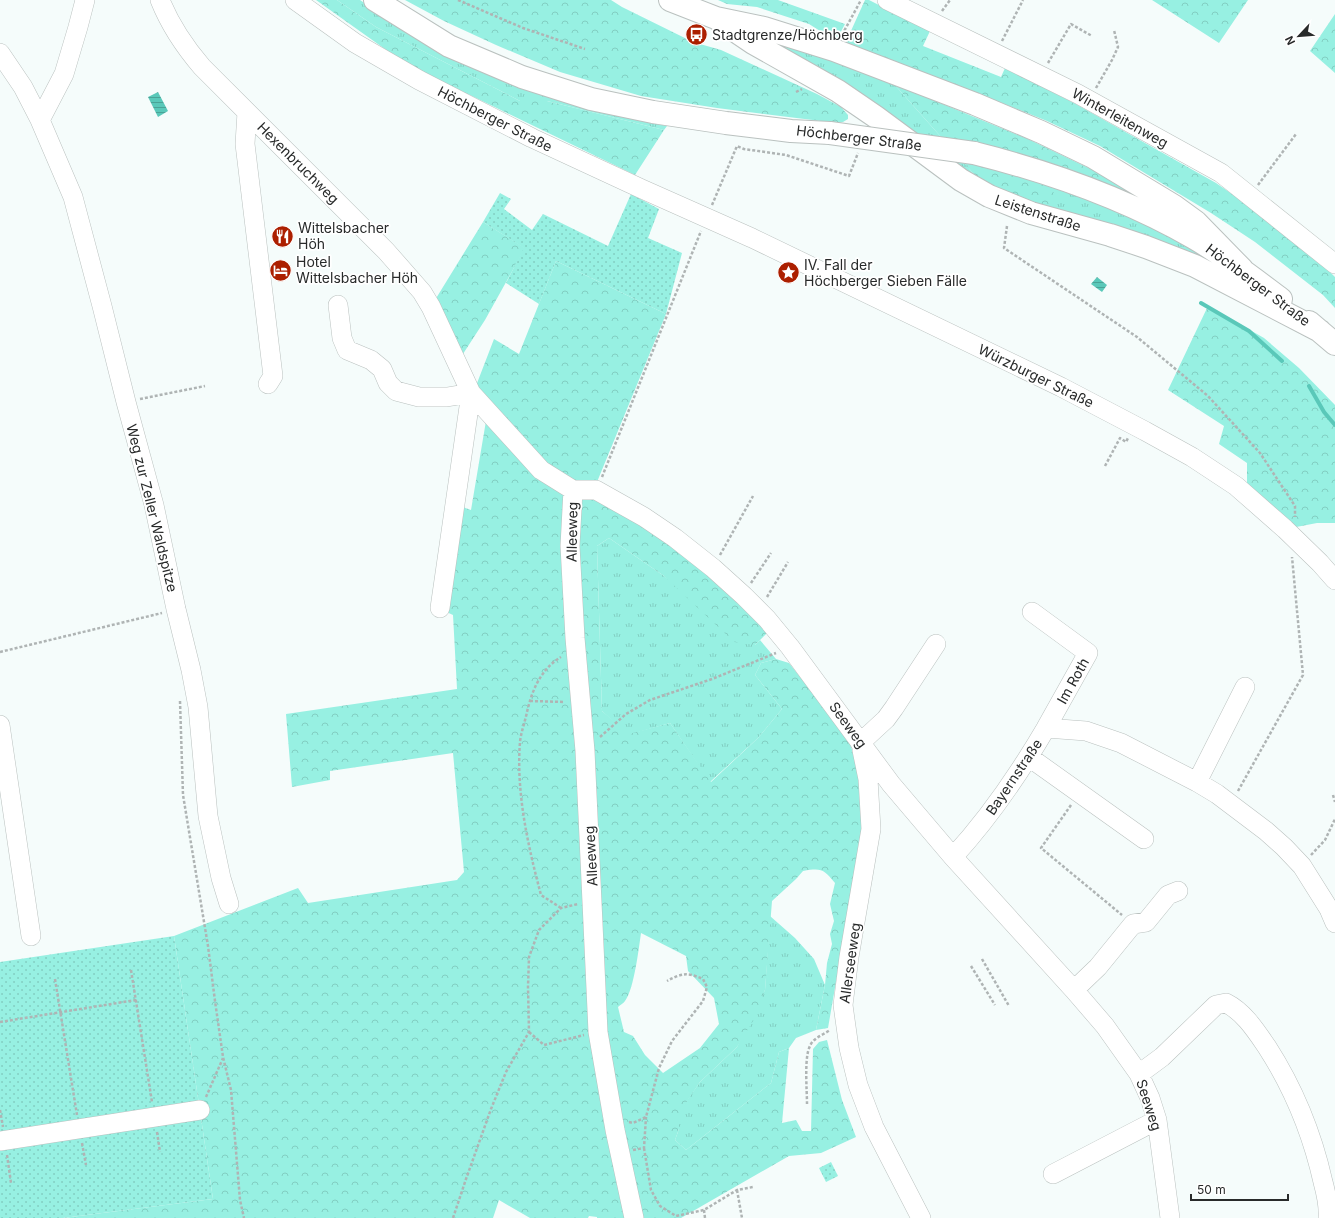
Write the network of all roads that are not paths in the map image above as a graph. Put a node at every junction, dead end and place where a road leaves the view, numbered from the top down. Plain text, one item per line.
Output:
1 (85, 0) edge
2 (160, 0) edge
3 (295, 0) edge
4 (375, 0) edge
5 (670, 0) edge
6 (887, 0) edge
7 (716, 18) junction
8 (0, 53) edge
9 (247, 112) junction
10 (40, 120) junction
11 (707, 218) joint
12 (1335, 264) edge
13 (1242, 269) junction
14 (338, 306) dead end
15 (1328, 338) edge
16 (268, 384) dead end
17 (472, 394) junction
18 (573, 490) junction
19 (1335, 580) edge
20 (440, 608) dead end
21 (1032, 612) dead end
22 (936, 644) dead end
23 (1245, 687) dead end
24 (0, 725) edge
25 (1046, 728) junction
26 (860, 743) junction
27 (1029, 757) junction
28 (1197, 782) junction
29 (1144, 840) dead end
30 (953, 857) junction
31 (1178, 891) dead end
32 (229, 904) dead end
33 (1335, 923) edge
34 (31, 936) dead end
35 (1074, 990) junction
36 (1139, 1074) junction
37 (200, 1110) road end
38 (1157, 1120) junction
39 (0, 1141) edge
40 (1053, 1174) dead end
41 (634, 1218) edge
42 (921, 1218) edge
43 (1170, 1218) edge
44 (1328, 1218) edge

1 - 10 street
2 - 9 street, Hexenbruchweg
3 - 11 street, Höchberger Straße
4 - 13 main road, Höchberger Straße, bridge
5 - 7 main road, Leistenstraße
6 - 12 street, Winterleitenweg
7 - 13 main road, Leistenstraße
7 - 15 main road, Leistenstraße
8 - 10 street, Weg zur Zeller Waldspitze
9 - 16 street
9 - 17 street, Hexenbruchweg
10 - 32 street, Weg zur Zeller Waldspitze
11 - 19 street, Würzburger Straße
13 - 15 main road, Höchberger Straße
14 - 17 street
17 - 18 street, Hexenbruchweg
17 - 20 street
18 - 26 street, Seeweg
18 - 41 street, Alleeweg
21 - 25 street, Im Roth
22 - 26 street
23 - 28 street
24 - 34 street
25 - 27 street, Bayernstraße
25 - 28 street, Bayernstraße
26 - 30 street, Seeweg
26 - 42 street, Allerseeweg
27 - 29 street
27 - 30 street, Bayernstraße
28 - 33 street, Bayernstraße
30 - 35 street, Seeweg
31 - 35 street
35 - 36 street, Seeweg
36 - 38 street, Seeweg
36 - 44 street
37 - 39 street
38 - 40 street
38 - 43 street, Seeweg

